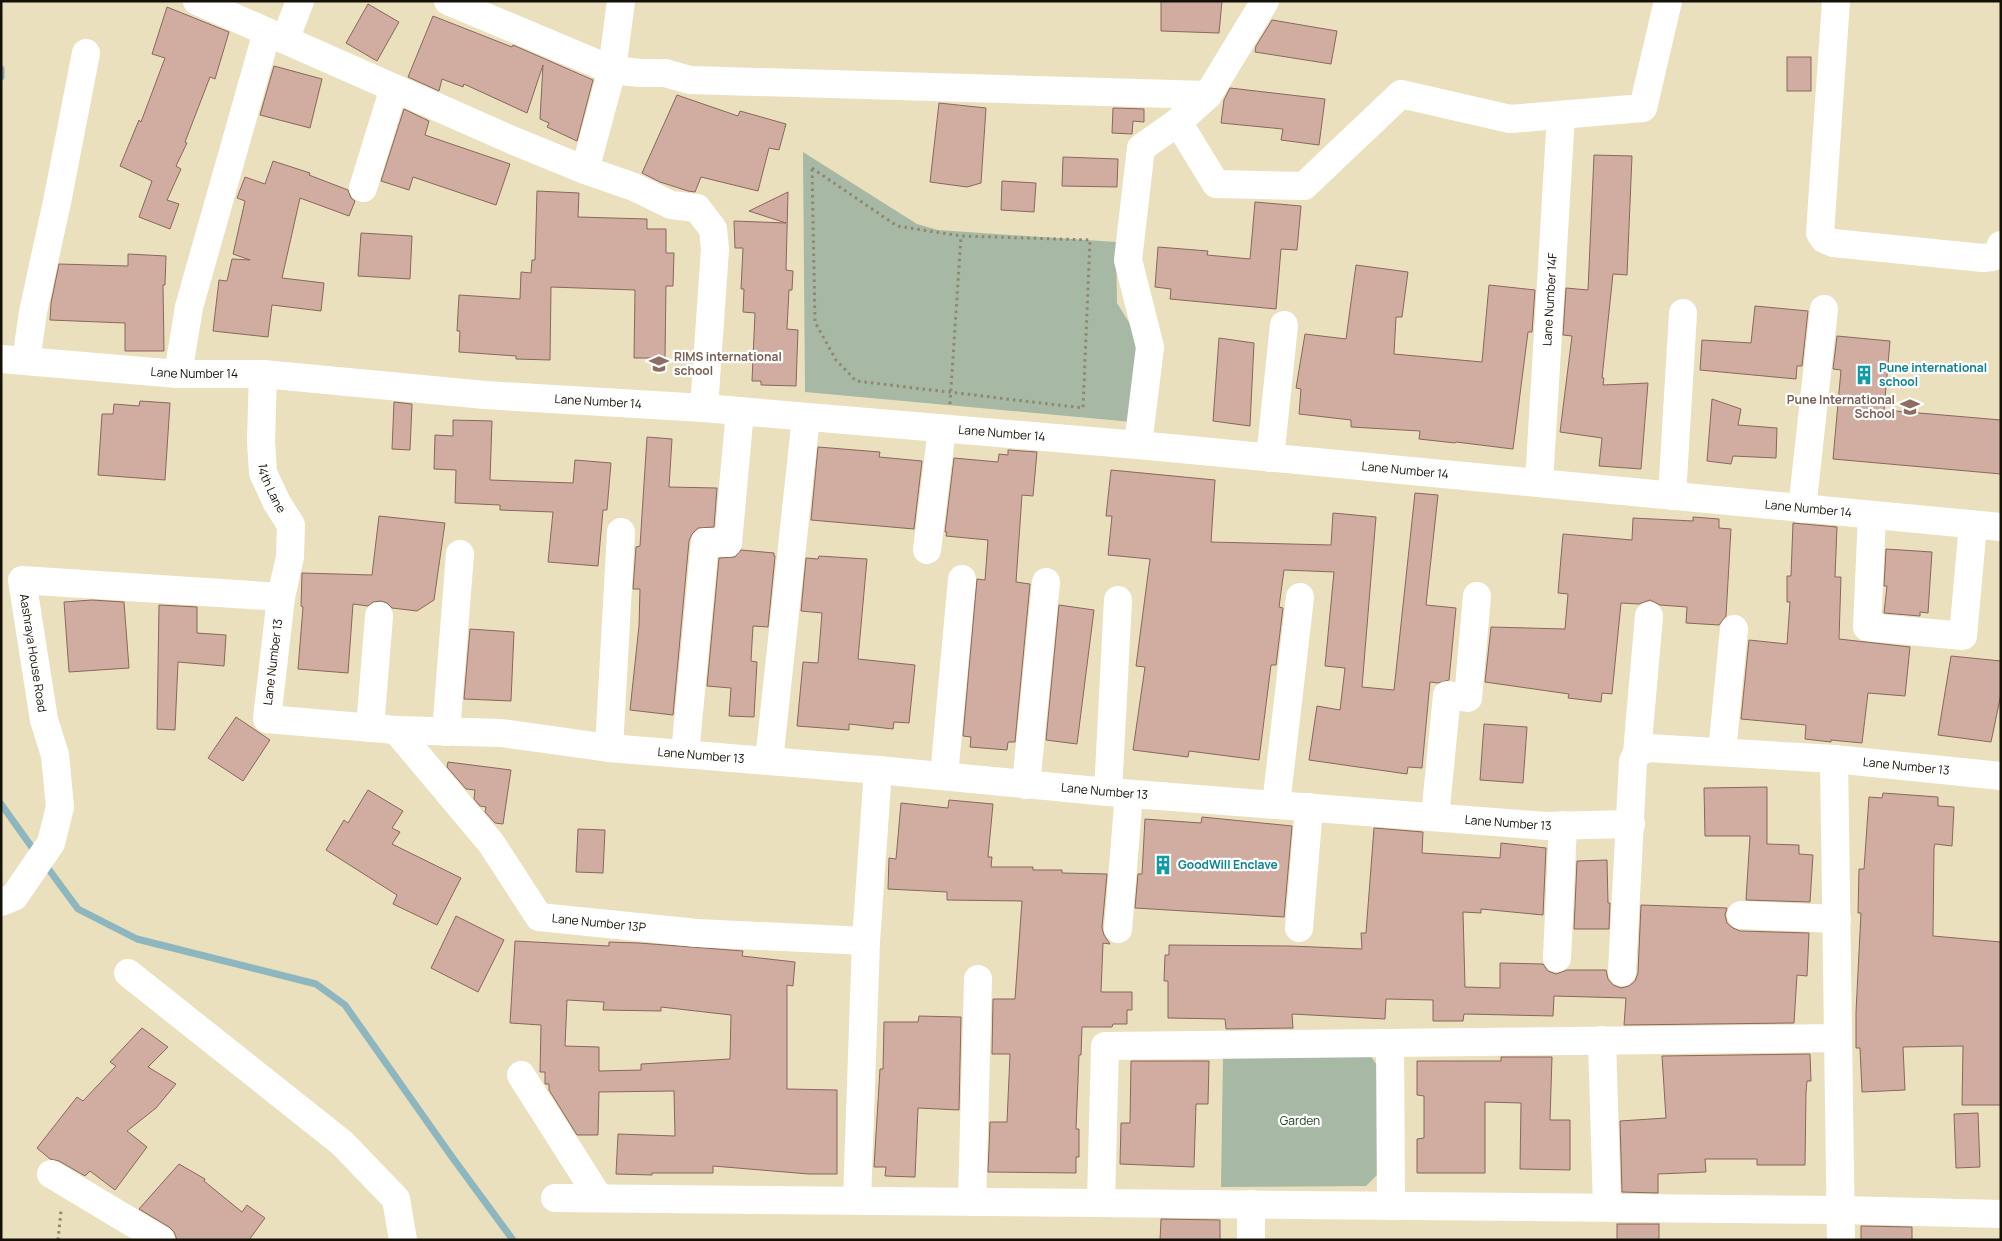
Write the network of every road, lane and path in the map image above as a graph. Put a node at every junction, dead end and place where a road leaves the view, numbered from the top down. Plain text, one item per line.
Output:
1 (197, 1) edge
2 (300, 1) edge
3 (448, 1) edge
4 (621, 1) edge
5 (1265, 1) edge
6 (1668, 1) edge
7 (1836, 1) edge
8 (276, 36) junction
9 (86, 53) dead end
10 (612, 70) junction
11 (394, 88) junction
12 (1208, 95) junction
13 (1561, 115) junction
14 (1178, 122) junction
15 (585, 170) junction
16 (363, 188) dead end
17 (962, 236) junction
18 (2000, 252) edge
19 (1824, 309) dead end
20 (1683, 313) dead end
21 (1284, 325) dead end
22 (14, 360) edge
23 (178, 374) junction
24 (263, 374) junction
25 (951, 393) junction
26 (704, 408) junction
27 (740, 412) junction
28 (806, 417) junction
29 (945, 429) junction
30 (1138, 446) junction
31 (1270, 458) junction
32 (1540, 483) junction
33 (1672, 496) junction
34 (1802, 509) junction
35 (1872, 515) junction
36 (1973, 525) junction
37 (2001, 527) edge
38 (621, 532) dead end
39 (927, 550) dead end
40 (460, 554) dead end
41 (962, 578) dead end
42 (1046, 582) dead end
43 (1477, 596) dead end
44 (281, 597) junction
45 (1300, 597) dead end
46 (1118, 600) dead end
47 (379, 616) dead end
48 (1650, 616) dead end
49 (1734, 629) dead end
50 (383, 729) junction
51 (446, 732) junction
52 (609, 748) junction
53 (1722, 752) junction
54 (1637, 753) junction
55 (685, 754) junction
56 (1834, 759) junction
57 (769, 761) junction
58 (878, 770) junction
59 (944, 776) junction
60 (2001, 776) edge
61 (1026, 784) junction
62 (1119, 793) junction
63 (1276, 805) junction
64 (1309, 808) junction
65 (1436, 817) junction
66 (1631, 824) junction
67 (1563, 826) junction
68 (8, 900) edge
69 (1741, 915) dead end
70 (1837, 919) junction
71 (1300, 928) dead end
72 (1118, 929) dead end
73 (866, 941) junction
74 (1557, 958) dead end
75 (1622, 972) dead end
76 (128, 973) dead end
77 (978, 979) dead end
78 (1838, 1038) junction
79 (1602, 1040) junction
80 (1390, 1043) junction
81 (521, 1075) dead end
82 (50, 1174) dead end
83 (555, 1198) dead end
84 (599, 1198) junction
85 (857, 1200) junction
86 (972, 1202) junction
87 (1102, 1203) junction
88 (1251, 1204) junction
89 (1391, 1206) junction
90 (1607, 1208) junction
91 (1840, 1210) junction
92 (2001, 1214) edge
93 (161, 1240) edge
94 (403, 1240) edge
95 (1251, 1240) edge
96 (1841, 1240) edge

1 - 8 street
2 - 8 street
3 - 10 street
4 - 10 street
5 - 12 street
6 - 13 street
7 - 18 street
8 - 11 street
8 - 23 street
9 - 22 street
10 - 12 street
10 - 15 street
11 - 15 street
11 - 16 street
12 - 14 street
13 - 14 street
13 - 32 street, Lane Number 14F
14 - 30 street
15 - 26 street
17 - 25 path
17 - 25 path
17 - 25 path
19 - 34 street
20 - 33 street
21 - 31 street
22 - 23 street, Lane Number 14
23 - 24 street, Lane Number 14
24 - 26 street, Lane Number 14
24 - 44 street, 14th Lane
25 - 29 path
26 - 27 street, Lane Number 14
27 - 28 street, Lane Number 14
27 - 55 street
28 - 29 street, Lane Number 14
28 - 57 street
29 - 30 street, Lane Number 14
29 - 39 street
30 - 31 street, Lane Number 14
31 - 32 street, Lane Number 14
32 - 33 street, Lane Number 14
33 - 34 street, Lane Number 14
34 - 35 street, Lane Number 14
35 - 36 street, Lane Number 14
35 - 36 street
36 - 37 street, Lane Number 14
38 - 52 street
40 - 51 street
41 - 59 street
42 - 61 street
43 - 65 street
44 - 50 street, Lane Number 13
44 - 68 street, Aashraya House Road
45 - 63 street
46 - 62 street
47 - 50 street
48 - 54 street
49 - 53 street
50 - 51 street, Lane Number 13
50 - 73 street, Lane Number 13P
51 - 52 street, Lane Number 13
52 - 55 street, Lane Number 13
53 - 54 street, Lane Number 13
53 - 56 street, Lane Number 13
54 - 66 street
55 - 57 street, Lane Number 13
56 - 60 street, Lane Number 13
56 - 70 street
57 - 58 street, Lane Number 13
58 - 59 street, Lane Number 13
58 - 73 street
59 - 61 street, Lane Number 13
61 - 62 street, Lane Number 13
62 - 63 street, Lane Number 13
62 - 72 street
63 - 64 street, Lane Number 13
64 - 65 street, Lane Number 13
64 - 71 street
65 - 67 street, Lane Number 13
66 - 67 street, Lane Number 13
66 - 75 street
67 - 74 street
69 - 70 street
70 - 78 street
73 - 85 street
76 - 94 street
77 - 86 street
78 - 79 street
78 - 91 street
79 - 80 street
79 - 90 street
80 - 87 street
80 - 89 street
81 - 84 street
82 - 93 street
83 - 84 street
84 - 85 street
85 - 86 street
86 - 87 street
87 - 88 street
88 - 89 street
88 - 95 street
89 - 90 street
90 - 91 street
91 - 92 street
91 - 96 street

